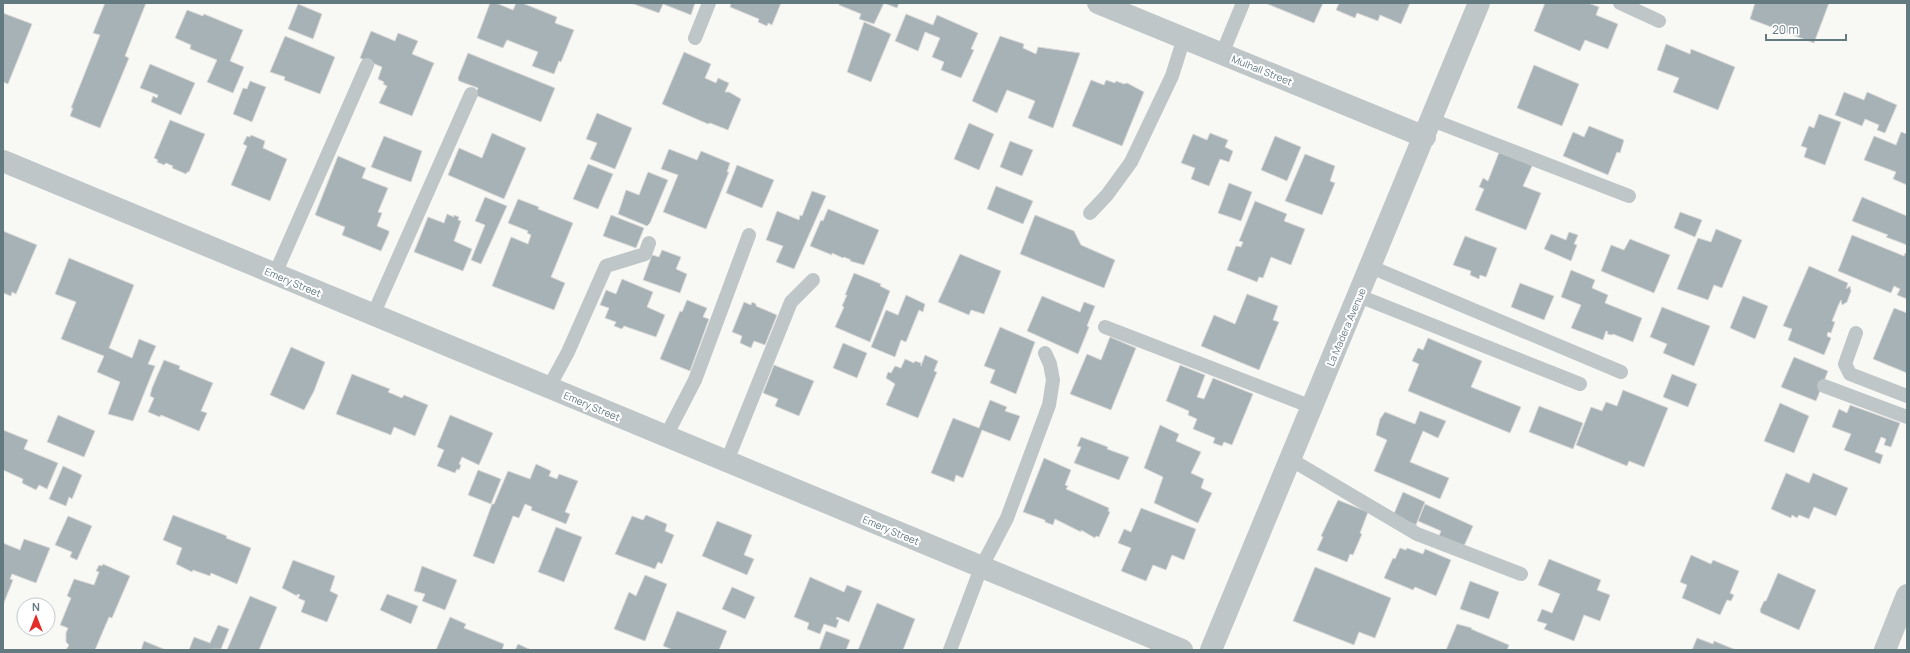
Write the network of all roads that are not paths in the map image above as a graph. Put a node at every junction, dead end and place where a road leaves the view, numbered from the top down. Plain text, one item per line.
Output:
1 (709, 3) edge
2 (1098, 3) edge
3 (1243, 3) edge
4 (1479, 3) edge
5 (1620, 3) edge
6 (1659, 21) dead end
7 (694, 38) dead end
8 (1184, 38) junction
9 (1222, 54) junction
10 (366, 65) dead end
11 (471, 94) dead end
12 (1428, 128) junction
13 (3, 161) edge
14 (1629, 196) dead end
15 (1090, 212) dead end
16 (749, 235) dead end
17 (649, 243) dead end
18 (1371, 267) junction
19 (276, 274) junction
20 (813, 280) dead end
21 (1359, 296) junction
22 (373, 315) junction
23 (1105, 327) dead end
24 (1856, 333) dead end
25 (1045, 353) dead end
26 (1621, 372) dead end
27 (1580, 384) dead end
28 (1824, 386) dead end
29 (549, 387) junction
30 (1907, 396) edge
31 (1312, 407) junction
32 (1907, 417) edge
33 (666, 436) junction
34 (1290, 459) junction
35 (727, 461) junction
36 (981, 568) junction
37 (1521, 574) dead end
38 (1907, 596) edge
39 (950, 650) edge
40 (1182, 650) edge
41 (1211, 650) edge
42 (1885, 650) edge

1 - 7 lane
2 - 8 street, Mulhall Street
3 - 9 lane
4 - 12 street, La Madera Avenue
5 - 6 lane
8 - 9 street, Mulhall Street
8 - 15 lane
9 - 12 street, Mulhall Street
10 - 19 lane
11 - 22 lane
12 - 14 lane
12 - 18 street, La Madera Avenue
13 - 19 street, Emery Street
16 - 33 lane
17 - 29 lane
18 - 21 street, La Madera Avenue
18 - 26 lane
19 - 22 street, Emery Street
20 - 35 lane
21 - 27 lane
21 - 31 street, La Madera Avenue
22 - 29 street, Emery Street
23 - 31 lane
24 - 30 lane
25 - 36 lane
28 - 32 lane
29 - 33 street, Emery Street
31 - 34 street, La Madera Avenue
33 - 35 street, Emery Street
34 - 37 lane
34 - 41 street, La Madera Avenue
35 - 36 street, Emery Street
36 - 39 lane
36 - 40 street, Emery Street
38 - 42 street

